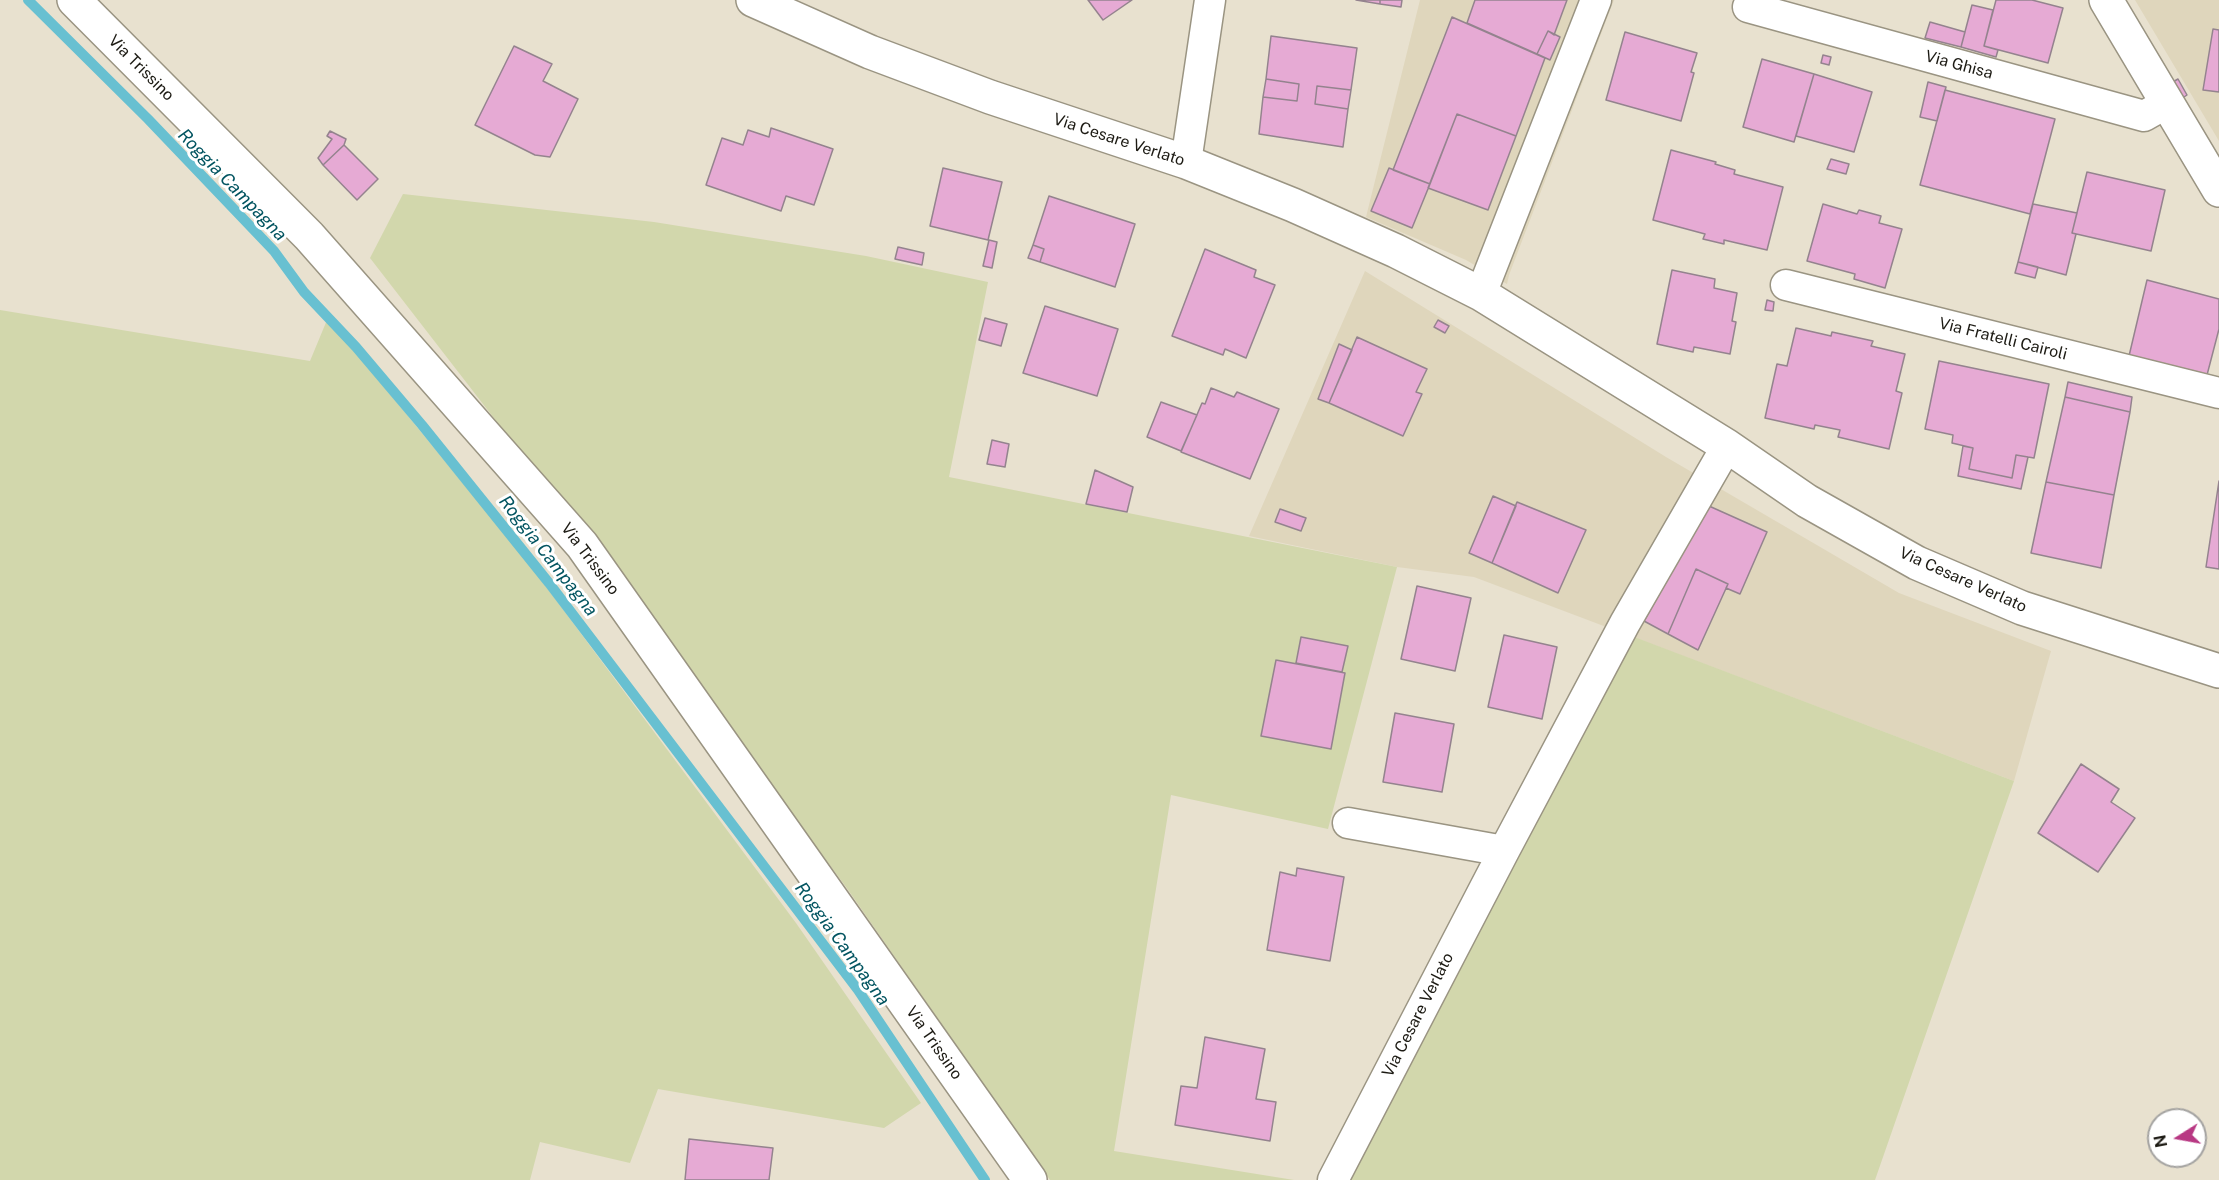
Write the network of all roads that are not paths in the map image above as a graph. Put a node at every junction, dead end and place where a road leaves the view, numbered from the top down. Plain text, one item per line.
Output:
1 (74, 0) edge
2 (753, 0) edge
3 (1210, 0) edge
4 (1596, 0) edge
5 (2106, 0) edge
6 (1748, 7) dead end
7 (2167, 103) junction
8 (1186, 162) junction
9 (2219, 190) edge
10 (1786, 285) dead end
11 (1481, 294) junction
12 (2219, 393) edge
13 (1727, 446) junction
14 (2219, 671) edge
15 (1348, 823) dead end
16 (1504, 851) junction
17 (1030, 1180) edge
18 (1333, 1180) edge

1 - 17 street, Via Trissino
2 - 8 street, Via Cesare Verlato
3 - 8 street
4 - 11 street
5 - 7 street
6 - 7 street, Via Ghisa
7 - 9 street
8 - 11 street, Via Cesare Verlato
10 - 12 street, Via Fratelli Cairoli
11 - 13 street, Via Cesare Verlato
13 - 14 street, Via Cesare Verlato
13 - 16 street, Via Cesare Verlato
15 - 16 street
16 - 18 street, Via Cesare Verlato

